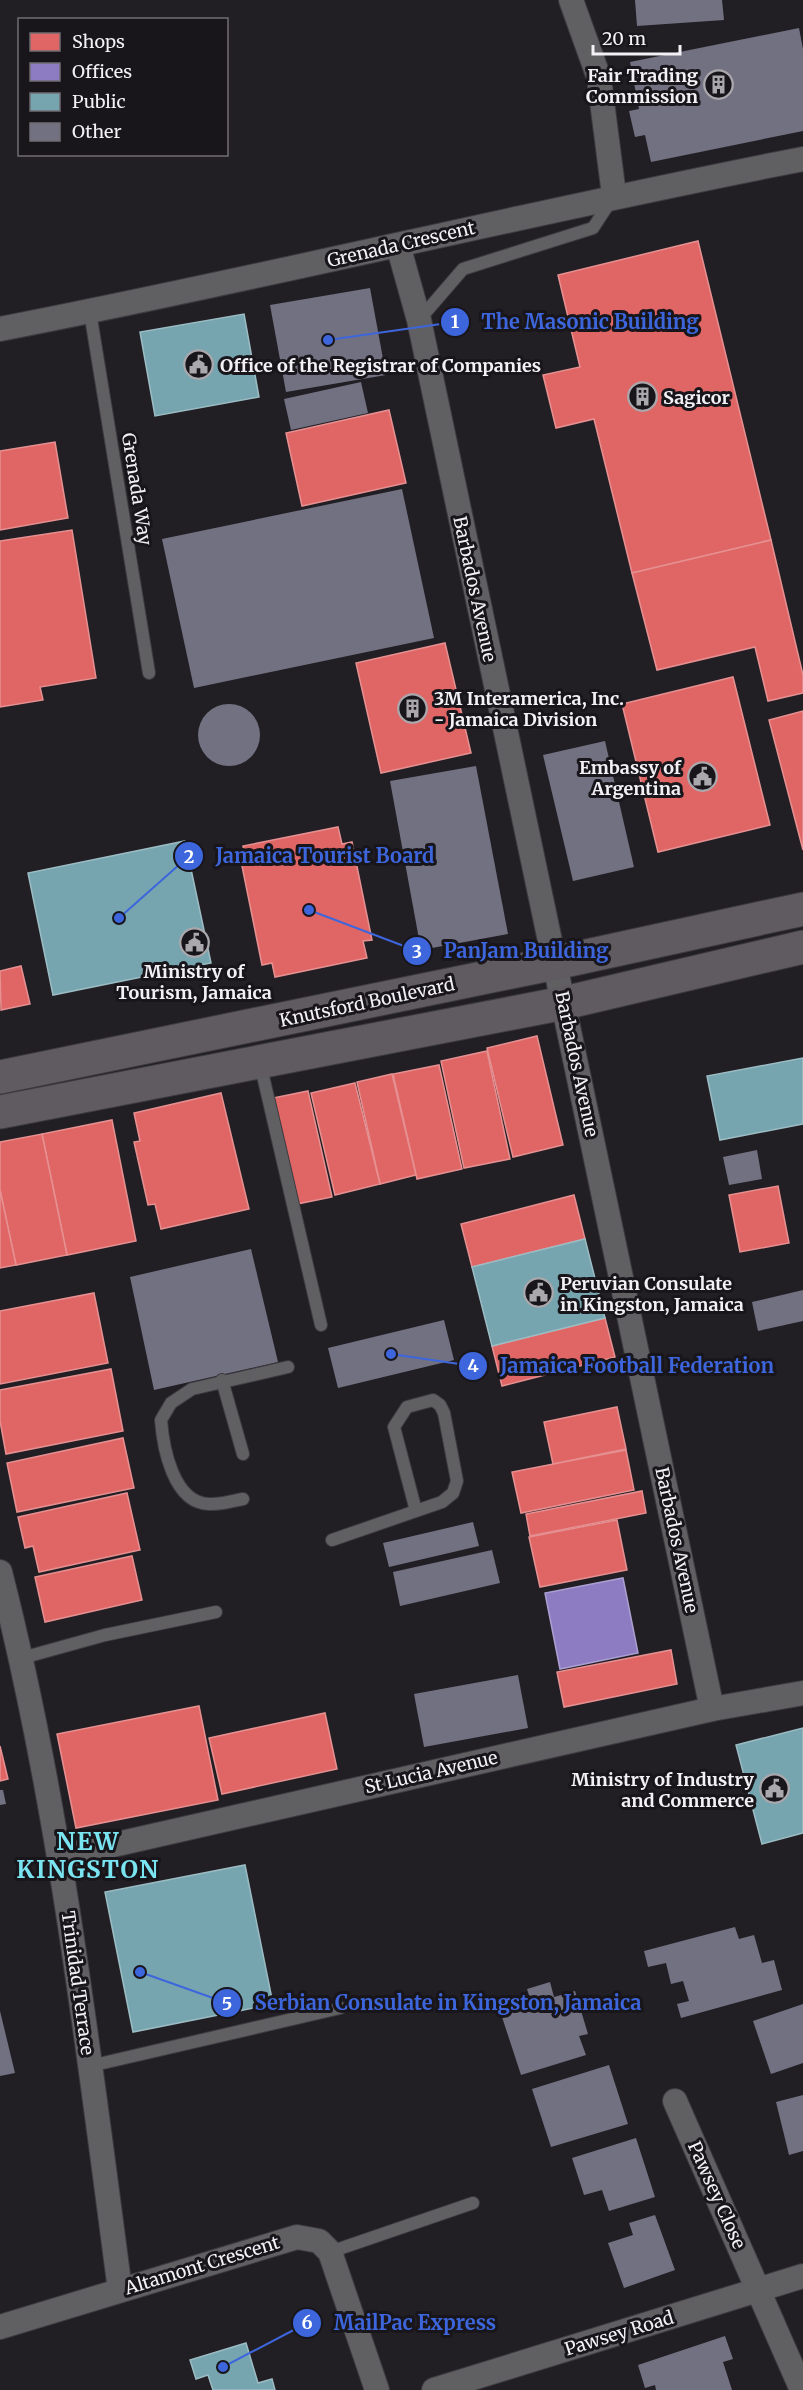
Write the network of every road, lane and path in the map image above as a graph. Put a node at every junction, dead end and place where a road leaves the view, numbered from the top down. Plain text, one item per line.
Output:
1 (571, 0) edge
2 (803, 159) edge
3 (614, 195) junction
4 (398, 245) junction
5 (90, 312) junction
6 (419, 320) junction
7 (0, 329) edge
8 (149, 673) dead end
9 (803, 909) edge
10 (803, 947) edge
11 (555, 963) junction
12 (564, 1004) junction
13 (260, 1062) junction
14 (0, 1077) edge
15 (0, 1112) edge
16 (321, 1325) dead end
17 (288, 1367) dead end
18 (222, 1380) junction
19 (243, 1454) dead end
20 (243, 1499) dead end
21 (416, 1511) junction
22 (332, 1540) dead end
23 (0, 1572) edge
24 (216, 1612) dead end
25 (22, 1658) junction
26 (803, 1693) edge
27 (712, 1709) junction
28 (60, 1857) junction
29 (340, 2008) dead end
30 (90, 2066) junction
31 (675, 2101) dead end
32 (473, 2203) dead end
33 (330, 2252) junction
34 (803, 2276) edge
35 (759, 2289) junction
36 (120, 2290) junction
37 (0, 2327) edge
38 (377, 2390) edge
39 (435, 2390) edge
40 (802, 2390) edge

1 - 3 street
2 - 3 street, Grenada Crescent
3 - 4 street, Grenada Crescent
3 - 6 lane
4 - 5 street, Grenada Crescent
4 - 6 street, Barbados Avenue
5 - 7 street, Grenada Crescent
5 - 8 lane, Grenada Way
6 - 11 street, Barbados Avenue
9 - 11 main road, Knutsford Boulevard
10 - 12 main road, Knutsford Boulevard
11 - 12 street, Barbados Avenue
11 - 14 main road, Knutsford Boulevard
12 - 13 main road, Knutsford Boulevard
12 - 27 street, Barbados Avenue
13 - 15 main road, Knutsford Boulevard
13 - 16 lane
17 - 18 lane
18 - 19 lane
18 - 20 lane
21 - 21 lane
21 - 22 lane
23 - 25 street, Trinidad Terrace
24 - 25 lane
25 - 28 street, Trinidad Terrace
26 - 27 street, St Lucia Avenue
27 - 28 street, St Lucia Avenue
28 - 30 street, Trinidad Terrace
29 - 30 lane
30 - 36 street, Trinidad Terrace
31 - 35 street, Pawsey Close
32 - 33 lane
33 - 36 street, Altamont Crescent
33 - 38 street
34 - 35 street, Pawsey Road
35 - 39 street, Pawsey Road
35 - 40 street, Pawsey Close
36 - 37 street, Altamont Crescent

